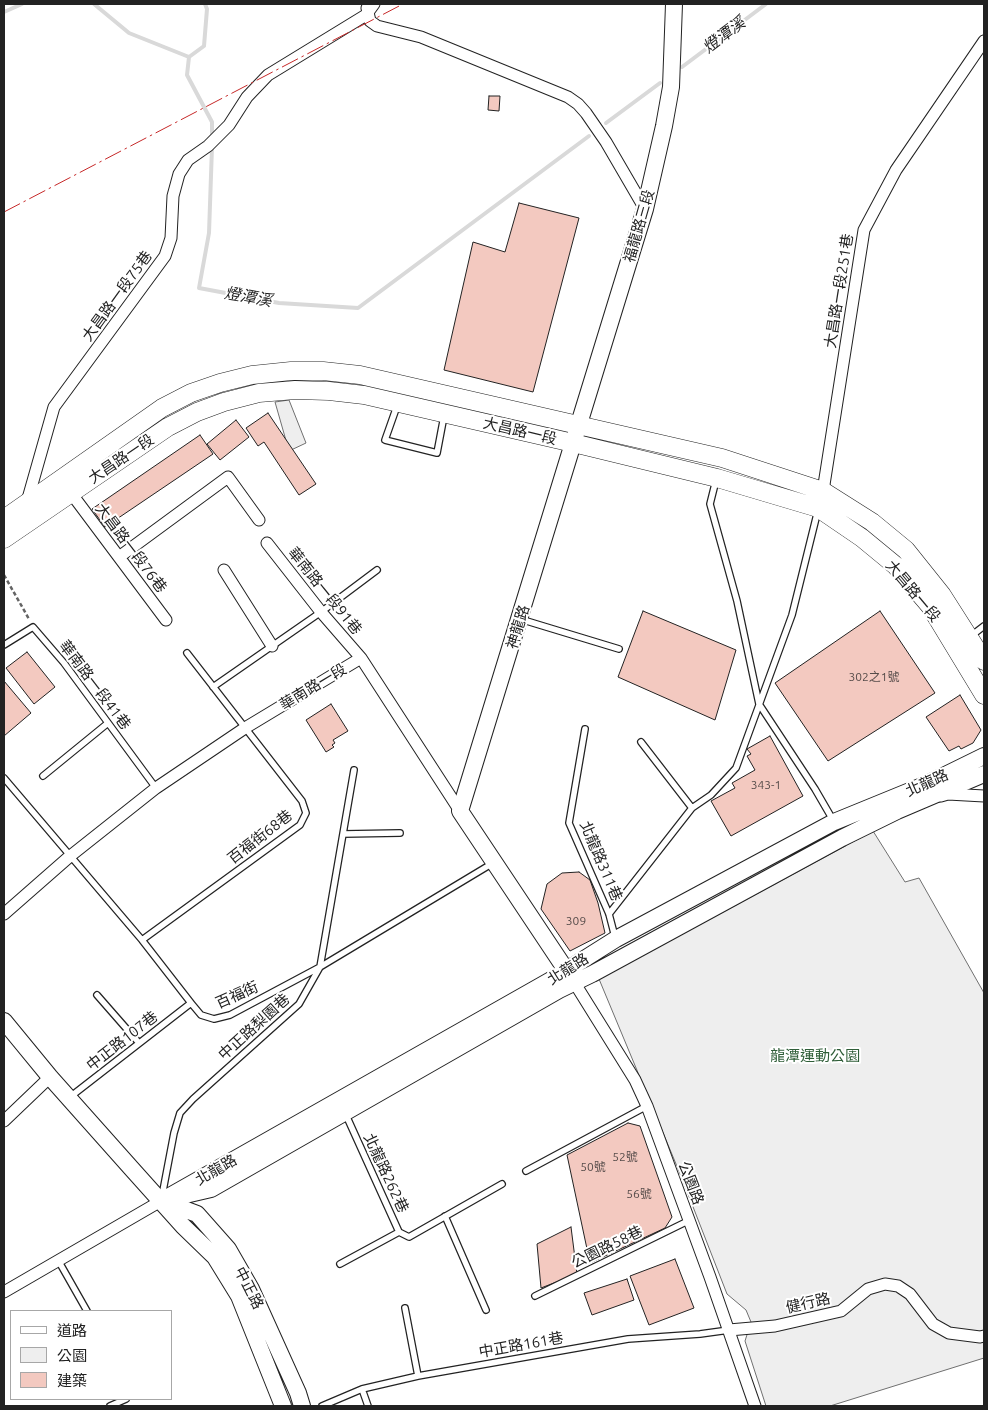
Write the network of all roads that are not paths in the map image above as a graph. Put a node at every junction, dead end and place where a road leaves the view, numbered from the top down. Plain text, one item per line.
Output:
1 (674, 4) edge
2 (369, 6) edge
3 (984, 40) edge
4 (645, 209) junction
5 (398, 403) junction
6 (445, 414) junction
7 (579, 426) junction
8 (573, 442) junction
9 (717, 478) junction
10 (823, 491) junction
11 (71, 493) junction
12 (27, 503) junction
13 (818, 508) junction
14 (258, 520) dead end
15 (5, 531) edge
16 (266, 543) dead end
17 (119, 557) junction
18 (224, 570) dead end
19 (377, 570) dead end
20 (321, 612) junction
21 (520, 619) junction
22 (166, 620) dead end
23 (984, 626) edge
24 (969, 638) junction
25 (4, 646) edge
26 (272, 646) junction
27 (620, 649) dead end
28 (187, 653) dead end
29 (361, 658) junction
30 (984, 661) edge
31 (213, 687) junction
32 (984, 695) edge
33 (759, 704) junction
34 (108, 722) junction
35 (245, 728) junction
36 (585, 729) dead end
37 (641, 742) dead end
38 (984, 756) edge
39 (354, 770) dead end
40 (984, 774) edge
41 (43, 776) dead end
42 (4, 778) edge
43 (156, 788) junction
44 (984, 796) edge
45 (692, 808) junction
46 (460, 811) junction
47 (897, 811) junction
48 (834, 822) junction
49 (400, 833) dead end
50 (343, 834) junction
51 (842, 838) junction
52 (70, 857) junction
53 (495, 862) junction
54 (4, 914) edge
55 (609, 914) junction
56 (616, 939) junction
57 (142, 940) junction
58 (320, 967) junction
59 (570, 976) junction
60 (97, 995) dead end
61 (191, 1003) junction
62 (4, 1021) edge
63 (139, 1043) junction
64 (50, 1077) junction
65 (69, 1098) junction
66 (341, 1106) junction
67 (647, 1106) junction
68 (4, 1120) edge
69 (526, 1171) dead end
70 (502, 1184) dead end
71 (161, 1201) junction
72 (445, 1216) junction
73 (690, 1220) junction
74 (400, 1232) junction
75 (58, 1260) junction
76 (340, 1264) dead end
77 (4, 1292) edge
78 (535, 1296) dead end
79 (405, 1308) dead end
80 (86, 1310) edge
81 (486, 1310) dead end
82 (729, 1330) junction
83 (984, 1336) edge
84 (418, 1376) junction
85 (362, 1389) junction
86 (124, 1400) edge
87 (110, 1406) edge
88 (283, 1406) edge
89 (302, 1406) edge
90 (322, 1406) edge
91 (368, 1406) edge
92 (755, 1406) edge

1 - 4 main road, 福龍路三段
2 - 4 street
2 - 12 street, 大昌路一段75巷
3 - 10 street, 大昌路一段251巷
4 - 7 main road, 福龍路三段
5 - 6 main road, 大昌路一段
5 - 6 lane
5 - 11 main road, 大昌路一段
6 - 8 main road, 大昌路一段
7 - 8 main road, 福龍路三段
7 - 10 main road, 大昌路一段
7 - 12 main road, 大昌路一段
8 - 9 main road, 大昌路一段
8 - 21 main road, 神龍路
9 - 13 main road, 大昌路一段
9 - 33 lane
10 - 13 lane, 北龍路311巷
10 - 24 main road, 大昌路一段
11 - 15 main road, 大昌路一段
11 - 17 street, 大昌路一段76巷
12 - 15 main road, 大昌路一段
13 - 32 main road, 大昌路一段
13 - 33 lane, 北龍路311巷
14 - 17 street
16 - 20 street, 華南路一段91巷
17 - 22 street, 大昌路一段76巷
18 - 26 street
19 - 20 lane
20 - 26 lane
20 - 29 street, 華南路一段91巷
21 - 27 lane
21 - 46 main road, 神龍路
23 - 24 lane
24 - 30 main road, 大昌路一段
25 - 34 lane, 華南路一段41巷
26 - 31 lane
28 - 31 lane
29 - 35 street, 華南路一段
29 - 46 street, 華南路一段
31 - 35 lane
33 - 45 lane, 北龍路311巷
33 - 48 lane
34 - 41 lane
34 - 43 lane, 華南路一段41巷
35 - 43 street, 華南路一段
35 - 57 lane, 百福街68巷
36 - 55 lane, 北龍路311巷
37 - 45 lane
38 - 48 main road, 北龍路
39 - 50 lane, 中正路梨園巷
40 - 47 main road, 北龍路
42 - 52 lane, 百福街
43 - 52 street, 華南路一段
44 - 47 street
45 - 55 lane, 北龍路311巷
46 - 53 main road, 華南路一段
47 - 51 main road, 北龍路
48 - 51 lane
48 - 56 main road, 北龍路
49 - 50 lane
50 - 58 lane, 中正路梨園巷
51 - 59 main road, 北龍路
52 - 54 street, 華南路一段
52 - 57 lane, 百福街
53 - 58 lane, 百福街
53 - 59 main road, 華南路一段
55 - 56 lane, 北龍路311巷
56 - 59 main road, 北龍路
57 - 61 lane, 百福街
58 - 61 lane, 百福街
58 - 71 lane, 中正路梨園巷
59 - 66 main road, 北龍路
59 - 67 street, 公園路
60 - 63 lane
61 - 63 lane, 中正路107巷
62 - 64 main road, 中正路
63 - 65 lane, 中正路107巷
64 - 65 main road, 中正路
64 - 68 street
65 - 71 main road, 中正路
66 - 71 main road, 北龍路
66 - 74 lane, 北龍路262巷
67 - 69 lane
67 - 73 street, 公園路
70 - 72 lane, 北龍路262巷
71 - 75 street, 北龍路
71 - 88 main road, 中正路
71 - 89 main road, 中正路
72 - 74 lane, 北龍路262巷
72 - 81 lane
73 - 78 lane, 公園路58巷
73 - 82 street, 公園路
74 - 76 lane
75 - 77 street, 北龍路
75 - 80 lane
79 - 84 lane
82 - 83 street, 健行路
82 - 84 lane, 中正路161巷
82 - 92 street, 公園路
84 - 85 lane, 中正路161巷
85 - 90 lane, 中正路161巷
85 - 91 lane
86 - 87 lane

